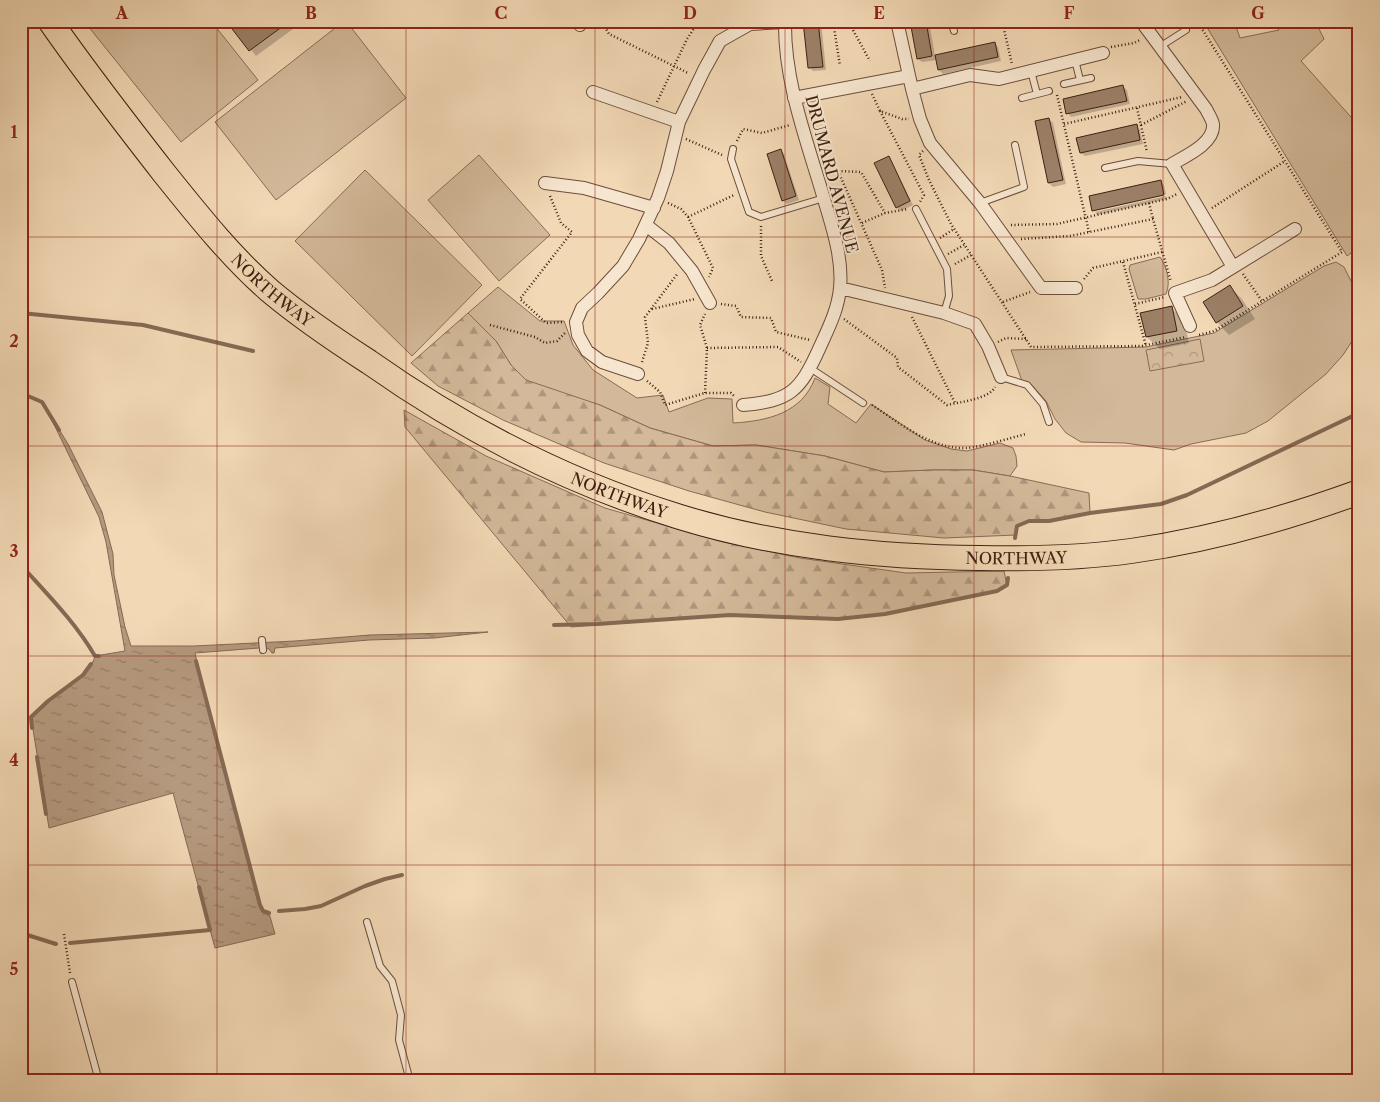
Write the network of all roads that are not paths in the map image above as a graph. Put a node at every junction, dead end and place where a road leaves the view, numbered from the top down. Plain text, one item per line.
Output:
1 (50, 21) edge
2 (897, 21) edge
3 (951, 21) edge
4 (1141, 21) edge
5 (784, 22) edge
6 (750, 23) edge
7 (1186, 30) dead end
8 (954, 31) dead end
9 (1161, 46) junction
10 (1103, 53) road end
11 (1075, 60) junction
12 (1032, 71) junction
13 (909, 76) junction
14 (1091, 78) dead end
15 (1080, 80) junction
16 (1064, 84) dead end
17 (912, 89) junction
18 (1049, 91) dead end
19 (593, 92) dead end
20 (1037, 94) junction
21 (794, 98) junction
22 (1022, 98) dead end
23 (678, 129) junction
24 (1015, 145) dead end
25 (733, 149) road end
26 (1172, 164) junction
27 (1105, 168) dead end
28 (545, 183) road end
29 (824, 198) junction
30 (656, 203) junction
31 (980, 203) junction
32 (916, 209) road end
33 (646, 225) junction
34 (1295, 229) dead end
35 (1233, 267) junction
36 (840, 288) junction
37 (1076, 288) road end
38 (706, 296) road end
39 (944, 313) junction
40 (1190, 326) dead end
41 (810, 368) junction
42 (638, 374) road end
43 (1002, 377) joint
44 (863, 404) road end
45 (743, 405) road end
46 (1049, 422) dead end
47 (1359, 492) edge
48 (262, 640) dead end
49 (263, 650) dead end
50 (367, 922) dead end
51 (72, 982) road end
52 (99, 1081) edge
53 (410, 1081) edge

1 - 47 highway, NORTHWAY
2 - 13 street
3 - 8 lane
4 - 9 street
5 - 6 street
5 - 21 street, DRUMARD AVENUE
6 - 23 street
7 - 9 lane
9 - 26 street
10 - 11 street
11 - 12 street
11 - 15 lane
12 - 17 street
12 - 20 lane
13 - 17 street
13 - 21 street
14 - 15 lane
15 - 16 lane
17 - 31 street
18 - 20 lane
19 - 23 street
20 - 22 lane
21 - 29 street, DRUMARD AVENUE
23 - 30 street
24 - 31 lane
25 - 29 lane
26 - 27 lane
26 - 35 street
28 - 30 street
29 - 36 street, DRUMARD AVENUE
30 - 33 street
31 - 37 street
32 - 39 lane
33 - 38 street
33 - 42 street
34 - 35 street
35 - 40 street
36 - 39 street
36 - 41 street, DRUMARD AVENUE
39 - 43 street
41 - 44 lane
41 - 45 street, DRUMARD AVENUE
43 - 46 lane
48 - 49 lane
50 - 53 lane
51 - 52 lane

